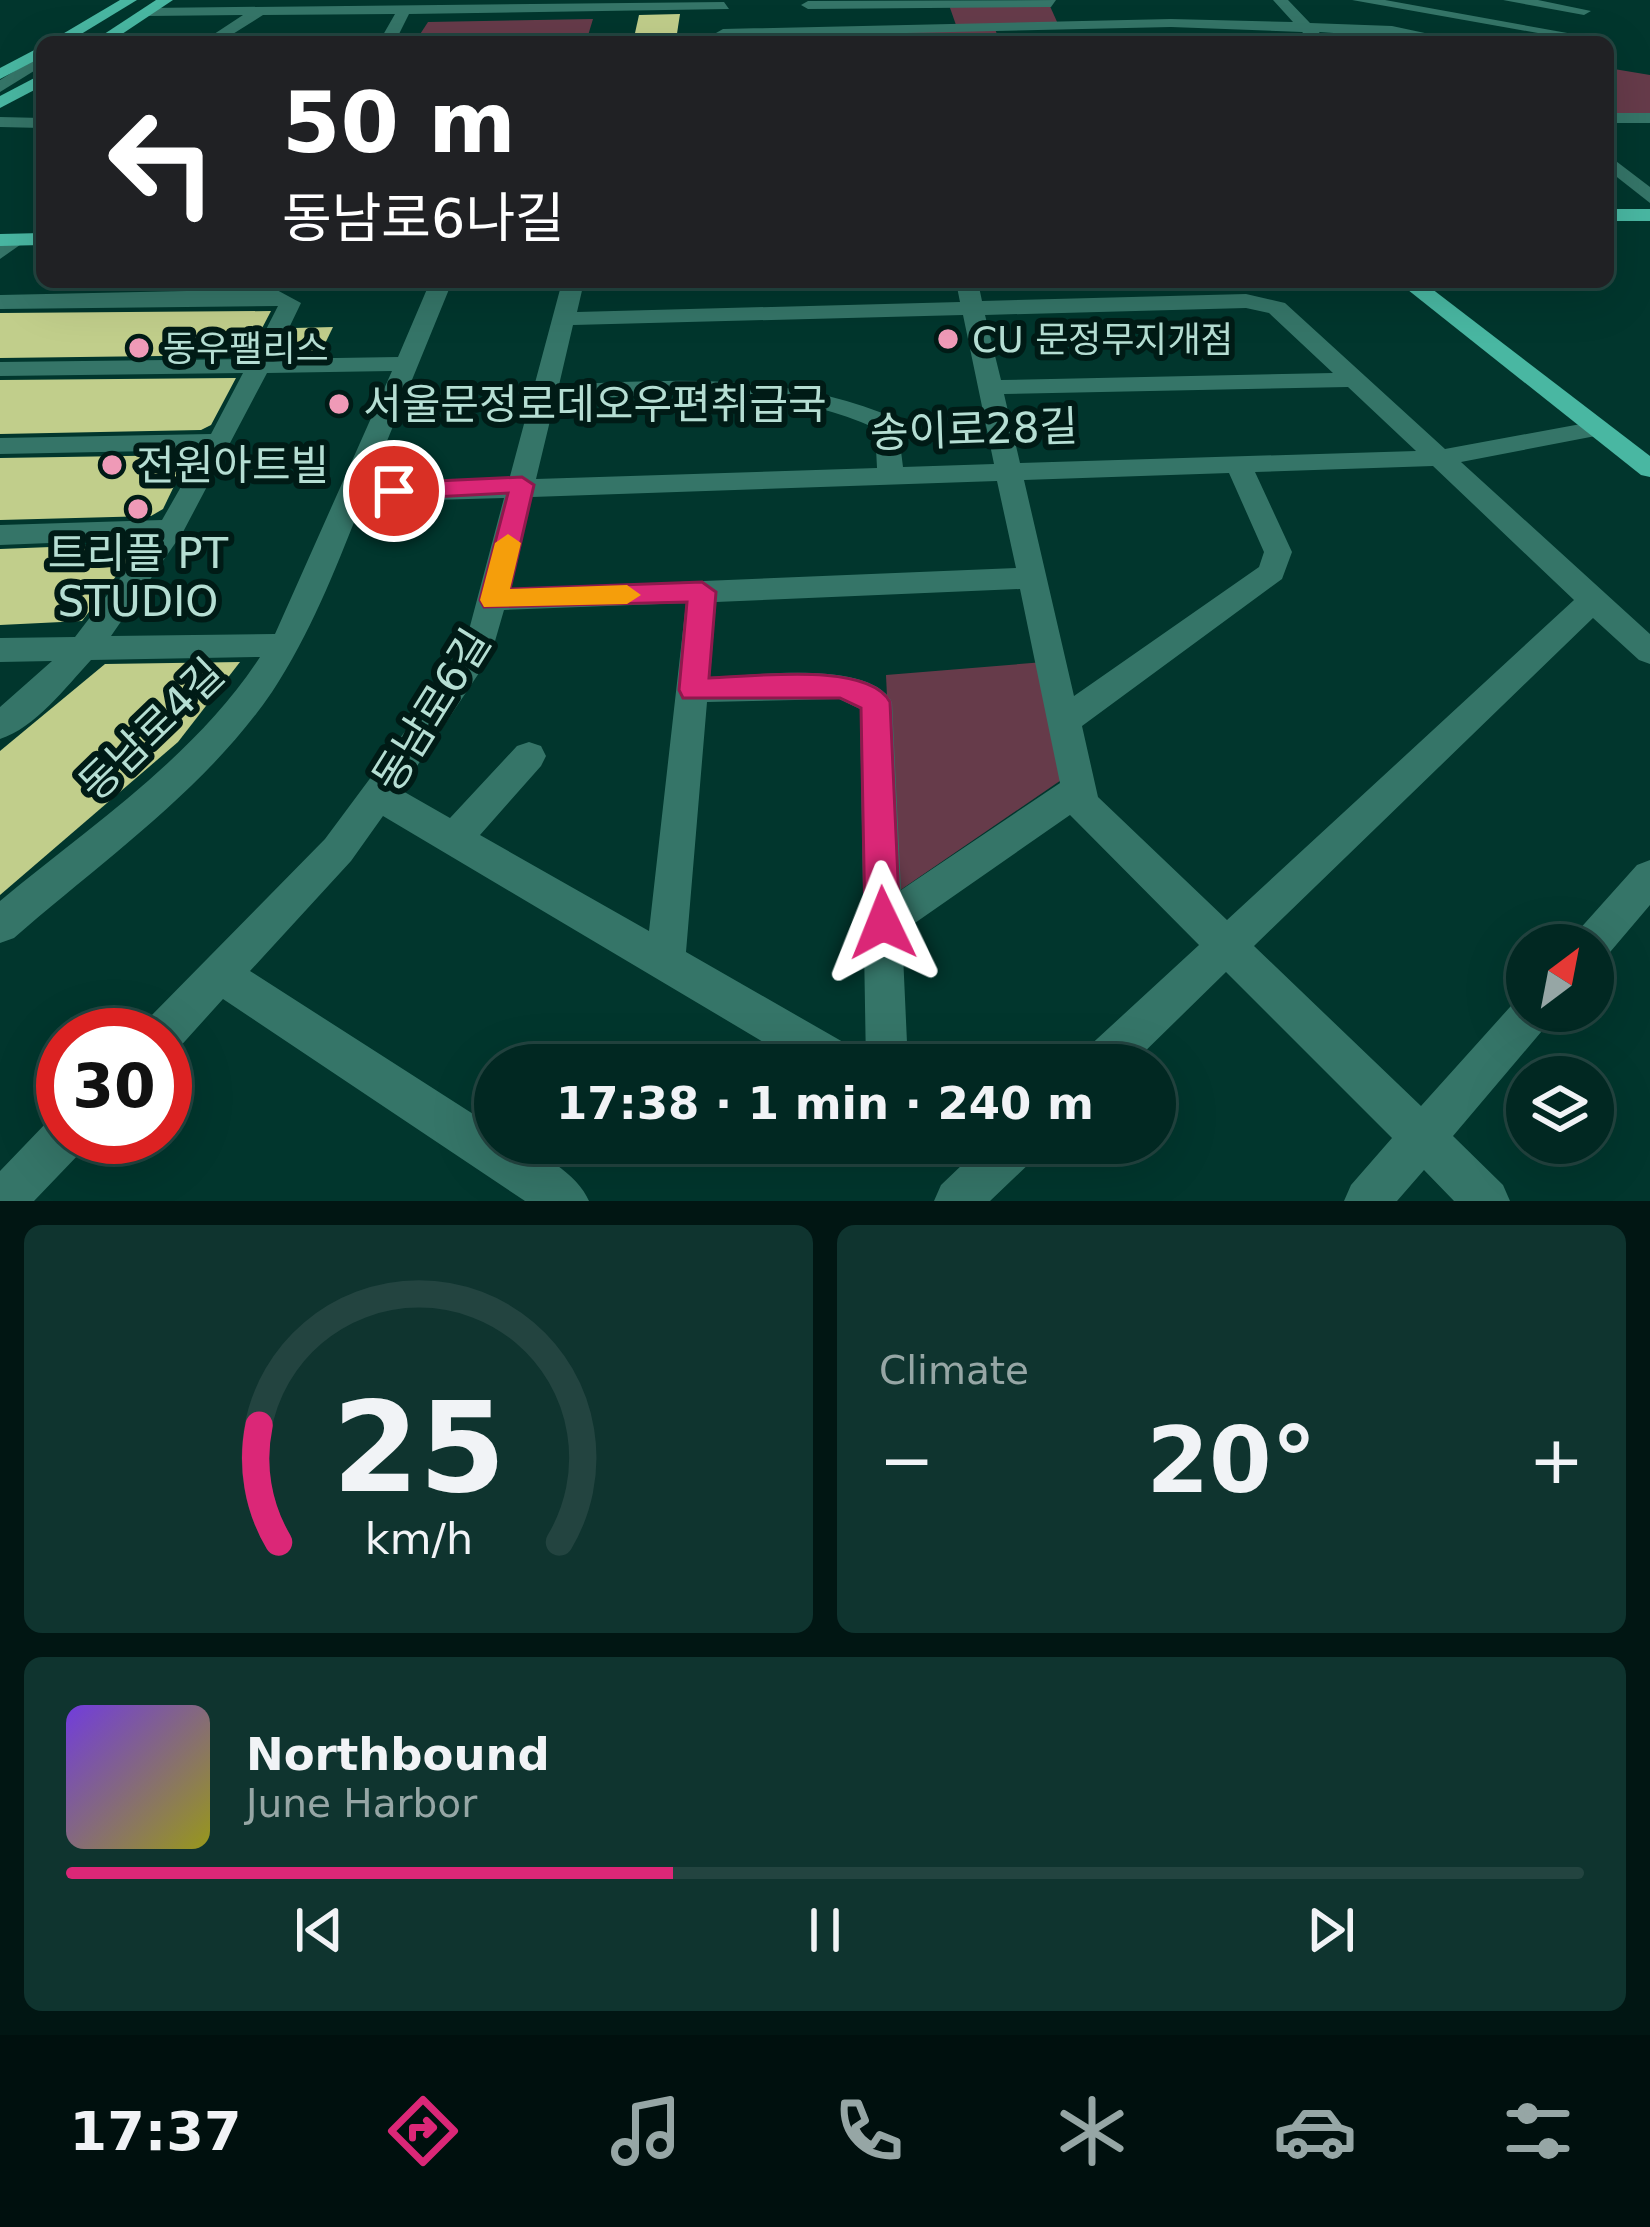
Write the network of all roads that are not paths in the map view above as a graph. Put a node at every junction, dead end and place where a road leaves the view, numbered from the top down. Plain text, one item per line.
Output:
1 (130, 0) edge
2 (166, 0) edge
3 (469, 0) edge
4 (1164, 0) edge
5 (1280, 0) edge
6 (1359, 0) edge
7 (1510, 0) edge
8 (1051, 1) edge
9 (724, 3) edge
10 (229, 6) edge
11 (1585, 6) edge
12 (404, 10) junction
13 (110, 12) junction
14 (147, 12) junction
15 (258, 12) junction
16 (808, 13) edge
17 (947, 15) junction
18 (1063, 26) junction
19 (1186, 26) junction
20 (1392, 30) junction
21 (1001, 34) edge
22 (68, 36) edge
23 (76, 36) edge
24 (109, 36) edge
25 (220, 36) edge
26 (390, 36) edge
27 (723, 36) edge
28 (727, 36) edge
29 (1069, 36) edge
30 (1194, 36) edge
31 (1314, 36) edge
32 (1399, 36) edge
33 (1426, 36) edge
34 (1559, 36) edge
35 (1577, 36) edge
36 (36, 58) edge
37 (36, 60) edge
38 (0, 74) edge
39 (36, 82) edge
40 (0, 87) edge
41 (0, 103) edge
42 (1614, 118) edge
43 (1650, 118) edge
44 (0, 122) edge
45 (36, 122) edge
46 (1614, 162) edge
47 (1650, 162) edge
48 (1614, 166) edge
49 (1650, 197) edge
50 (1614, 215) edge
51 (1650, 215) edge
52 (36, 240) edge
53 (6, 244) edge
54 (438, 288) edge
55 (571, 288) edge
56 (1417, 288) edge
57 (970, 295) edge
58 (0, 302) edge
59 (563, 319) junction
60 (260, 364) junction
61 (406, 364) junction
62 (0, 369) edge
63 (1352, 380) junction
64 (991, 387) junction
65 (545, 393) junction
66 (1597, 429) junction
67 (218, 442) junction
68 (0, 446) edge
69 (1439, 458) junction
70 (1238, 464) junction
71 (1650, 469) edge
72 (1010, 470) junction
73 (890, 474) junction
74 (522, 485) junction
75 (352, 494) junction
76 (168, 530) junction
77 (0, 535) edge
78 (1033, 578) junction
79 (702, 592) junction
80 (494, 600) junction
81 (1594, 600) junction
82 (284, 645) junction
83 (90, 646) junction
84 (0, 650) edge
85 (1650, 652) edge
86 (694, 690) junction
87 (1064, 721) junction
88 (0, 726) edge
89 (529, 757) dead end
90 (1079, 789) junction
91 (379, 795) junction
92 (454, 839) junction
93 (1650, 877) edge
94 (883, 923) junction
95 (1609, 924) edge
96 (0, 925) edge
97 (1226, 946) junction
98 (665, 962) junction
99 (220, 974) junction
100 (188, 1008) edge
101 (1515, 1032) edge
102 (806, 1044) edge
103 (886, 1044) edge
104 (1122, 1044) edge
105 (1422, 1139) junction
106 (42, 1164) edge
107 (985, 1164) edge
108 (17, 1196) edge
109 (566, 1201) edge
110 (957, 1201) edge
111 (1366, 1201) edge
112 (1487, 1201) edge

1 - 13 main road
2 - 14 main road
3 - 10 street
4 - 19 street
5 - 31 street
6 - 20 street
6 - 34 street
7 - 11 street
8 - 17 street
8 - 18 street
9 - 12 street
9 - 27 street
10 - 14 street
10 - 15 street
11 - 35 street
12 - 15 street
12 - 26 street
13 - 22 main road
13 - 23 street
14 - 24 main road
15 - 25 street
16 - 17 street
16 - 17 street
16 - 28 street
17 - 21 street
18 - 19 street
18 - 21 street
18 - 29 street
19 - 30 street
19 - 31 street
20 - 31 street
20 - 32 street
20 - 33 street
36 - 38 main road
37 - 40 street
39 - 41 main road
42 - 43 street
44 - 45 street
46 - 47 street
48 - 49 street
50 - 51 main road
52 - 53 main road
54 - 61 street, 동남로4길
55 - 59 street, 동남로6길
56 - 66 main road
57 - 59 street
57 - 63 street
57 - 64 street
58 - 60 street
59 - 65 street, 동남로6길
60 - 61 street
60 - 62 street
60 - 67 street
61 - 75 street, 동남로4길
63 - 64 street
63 - 69 street
64 - 72 street
65 - 73 street
65 - 74 street, 동남로6길
66 - 69 street, 송이로28길
66 - 71 main road
67 - 68 street
67 - 76 street
69 - 70 street, 송이로28길
69 - 81 street
70 - 72 street, 송이로28길
70 - 87 street
72 - 73 street, 송이로28길
72 - 78 street
73 - 74 street, 송이로28길
74 - 75 street, 송이로28길
74 - 80 street, 동남로6길
75 - 82 street, 동남로4길
76 - 77 street
76 - 83 street
78 - 79 street
78 - 87 street
79 - 80 street
79 - 86 street
80 - 91 street, 동남로6길
81 - 85 street
81 - 97 street
82 - 83 street
82 - 96 street, 동남로4길
83 - 84 street
83 - 88 street
86 - 94 street
86 - 98 street
87 - 90 street
89 - 92 street
90 - 94 street
90 - 97 street
91 - 92 street
91 - 99 street, 동남로6길
92 - 98 street
93 - 95 street
94 - 103 street
97 - 104 street
97 - 105 street
98 - 102 street
99 - 100 street, 동남로6길
99 - 109 street
101 - 105 street
105 - 111 street
105 - 112 street
106 - 108 street
107 - 110 street

